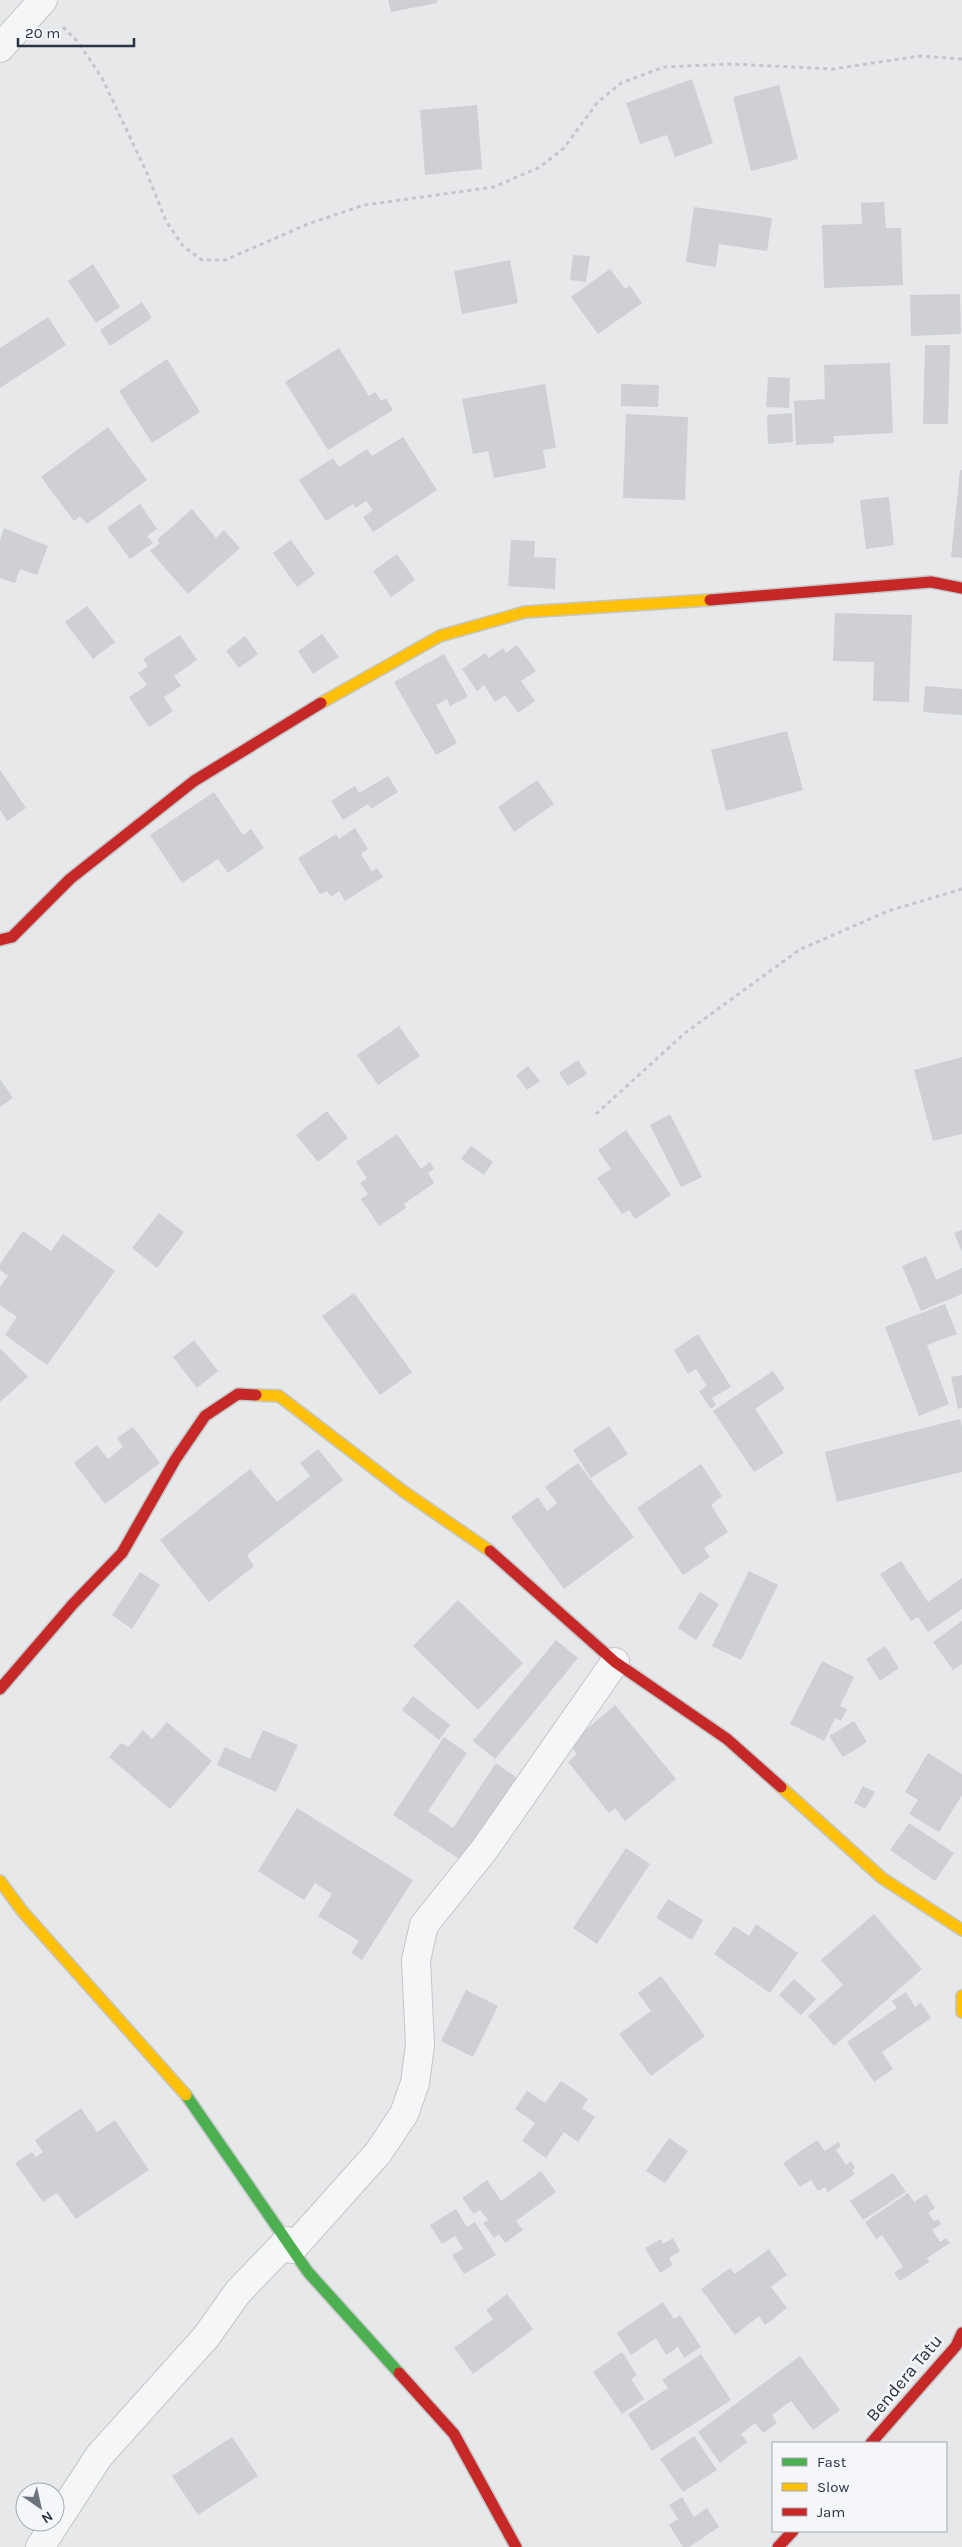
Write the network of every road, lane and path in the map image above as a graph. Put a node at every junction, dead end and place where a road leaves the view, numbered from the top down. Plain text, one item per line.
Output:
1 (42, 2) edge
2 (0, 48) edge
3 (962, 59) edge
4 (962, 588) edge
5 (962, 889) edge
6 (0, 940) edge
7 (596, 1114) dead end
8 (615, 1662) junction
9 (0, 1690) edge
10 (0, 1881) edge
11 (962, 1930) edge
12 (962, 1996) edge
13 (962, 2012) edge
14 (290, 2245) junction
15 (962, 2333) edge
16 (872, 2442) edge
17 (793, 2532) edge
18 (40, 2547) edge
19 (516, 2547) edge
20 (778, 2547) edge

1 - 2 street
1 - 3 path
4 - 6 street
5 - 7 path
8 - 9 street
8 - 11 street
8 - 14 street
10 - 14 street
12 - 13 street
14 - 18 street
14 - 19 street
15 - 16 street, Bendera Tatu
17 - 20 street

